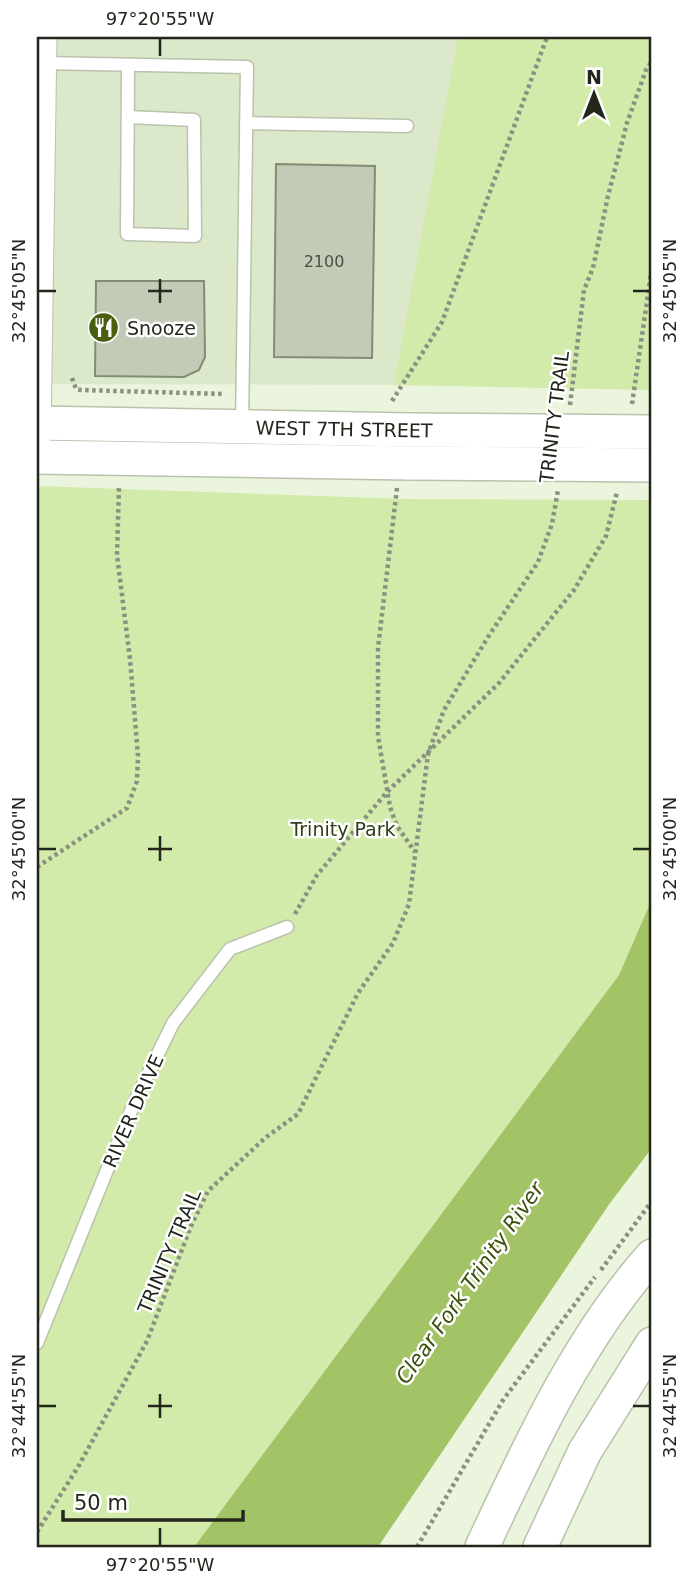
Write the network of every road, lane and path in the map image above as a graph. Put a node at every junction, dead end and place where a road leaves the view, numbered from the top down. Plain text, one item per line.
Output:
1 (45, 37) edge
2 (547, 37) edge
3 (652, 61) edge
4 (41, 63) edge
5 (128, 65) junction
6 (128, 117) junction
7 (246, 123) junction
8 (407, 126) dead end
9 (652, 267) edge
10 (72, 378) dead end
11 (242, 410) junction
12 (569, 413) dead end
13 (398, 419) junction
14 (641, 422) edge
15 (37, 423) edge
16 (38, 457) edge
17 (652, 465) edge
18 (403, 475) junction
19 (119, 485) dead end
20 (559, 487) dead end
21 (618, 488) dead end
22 (428, 754) junction
23 (387, 792) junction
24 (415, 852) junction
25 (37, 867) edge
26 (287, 927) joint
27 (652, 1201) edge
28 (652, 1256) edge
29 (37, 1343) edge
30 (652, 1344) edge
31 (37, 1532) edge
32 (417, 1547) edge
33 (482, 1547) edge
34 (540, 1547) edge

1 - 4 street
2 - 13 path
3 - 12 path, TRINITY TRAIL
4 - 5 lane
4 - 15 street
5 - 6 lane
5 - 7 lane
6 - 6 lane
7 - 8 lane
7 - 11 lane
9 - 14 path
10 - 11 path
11 - 13 main road, WEST 7TH STREET
11 - 15 main road, WEST 7TH STREET
13 - 14 main road, WEST 7TH STREET, bridge
15 - 16 street
16 - 18 main road, WEST 7TH STREET
17 - 18 main road, WEST 7TH STREET, bridge
18 - 23 path
19 - 25 path
20 - 22 path, TRINITY TRAIL
21 - 22 path, TRINITY TRAIL
22 - 23 path, TRINITY TRAIL
22 - 24 path, TRINITY TRAIL
23 - 24 path
23 - 26 path, TRINITY TRAIL
24 - 31 path, TRINITY TRAIL
26 - 29 lane, RIVER DRIVE
27 - 32 path
28 - 33 main road
30 - 34 main road

